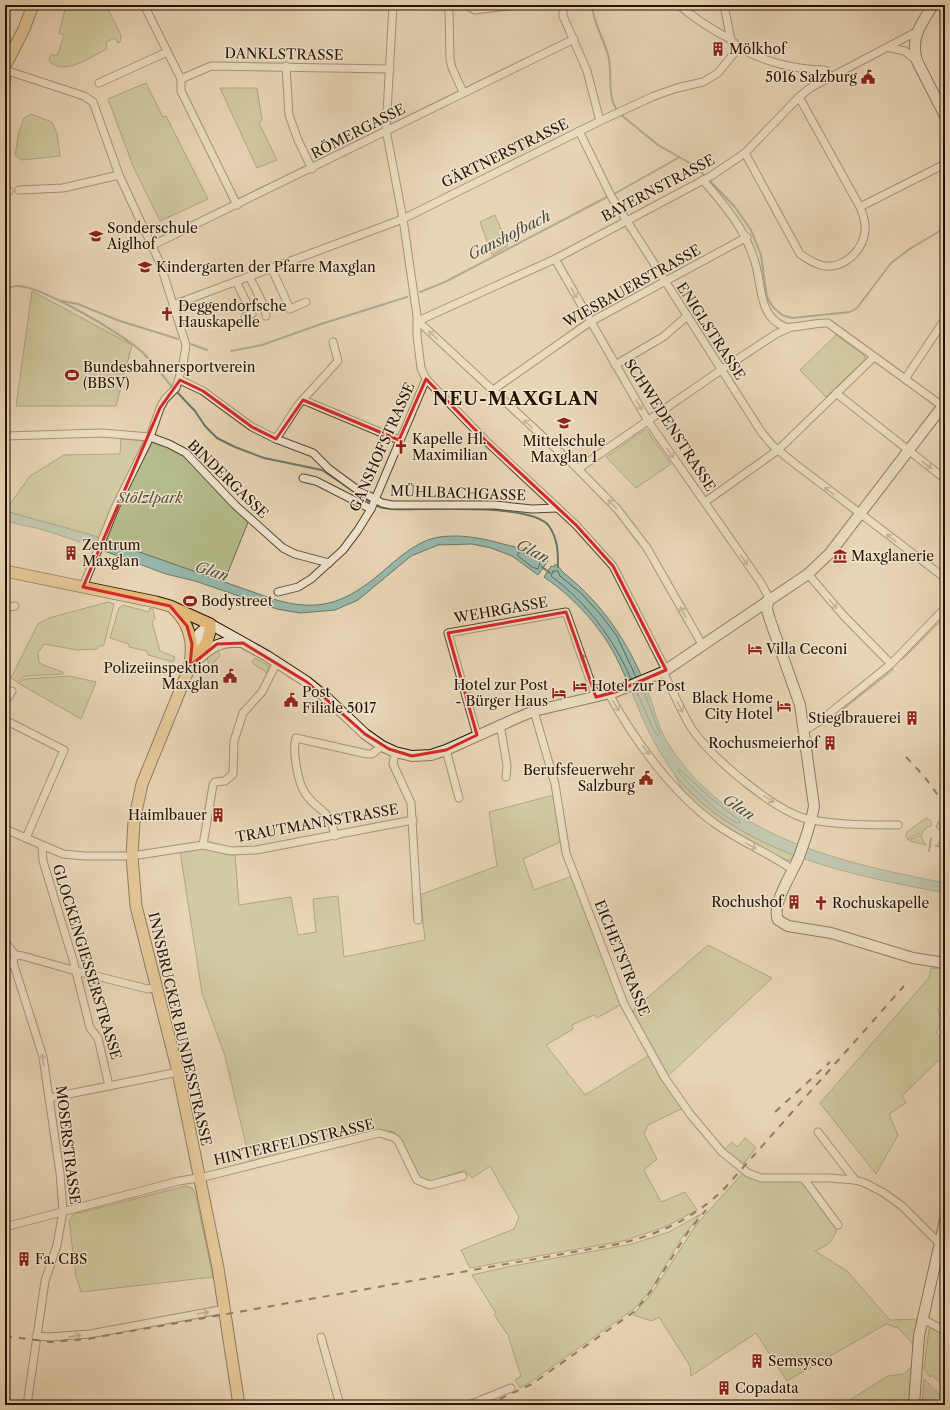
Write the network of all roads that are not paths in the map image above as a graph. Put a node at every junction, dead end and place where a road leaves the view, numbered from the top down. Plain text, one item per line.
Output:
1 (33, 5) edge
2 (393, 5) edge
3 (452, 5) edge
4 (466, 5) edge
5 (516, 5) edge
6 (563, 5) edge
7 (678, 5) edge
8 (724, 5) edge
9 (933, 5) edge
10 (147, 6) edge
11 (916, 32) junction
12 (574, 38) junction
13 (731, 40) junction
14 (740, 47) junction
15 (890, 48) junction
16 (167, 52) junction
17 (917, 61) junction
18 (286, 66) junction
19 (6, 69) edge
20 (390, 69) junction
21 (830, 76) junction
22 (181, 79) junction
23 (99, 83) dead end
24 (5, 88) edge
25 (463, 92) junction
26 (799, 97) junction
27 (945, 116) edge
28 (600, 120) junction
29 (386, 130) junction
30 (579, 131) junction
31 (745, 153) junction
32 (945, 164) edge
33 (312, 169) junction
34 (120, 175) junction
35 (706, 179) junction
36 (19, 190) dead end
37 (237, 205) junction
38 (860, 207) junction
39 (403, 219) junction
40 (626, 220) junction
41 (747, 237) junction
42 (153, 245) junction
43 (554, 259) junction
44 (271, 267) junction
45 (249, 276) junction
46 (236, 280) junction
47 (664, 281) junction
48 (306, 302) dead end
49 (173, 305) junction
50 (266, 316) dead end
51 (245, 317) dead end
52 (686, 317) junction
53 (945, 319) edge
54 (418, 321) junction
55 (590, 322) junction
56 (789, 328) junction
57 (333, 342) dead end
58 (874, 357) junction
59 (615, 365) junction
60 (721, 370) junction
61 (426, 379) junction
62 (905, 379) junction
63 (180, 380) junction
64 (493, 390) junction
65 (836, 393) junction
66 (303, 400) junction
67 (944, 406) edge
68 (648, 420) junction
69 (5, 436) edge
70 (150, 437) junction
71 (276, 439) junction
72 (399, 440) junction
73 (778, 450) junction
74 (908, 451) junction
75 (578, 469) junction
76 (303, 478) dead end
77 (945, 479) edge
78 (705, 502) junction
79 (373, 504) junction
80 (557, 508) junction
81 (860, 514) junction
82 (329, 563) junction
83 (5, 571) edge
84 (808, 574) junction
85 (945, 578) edge
86 (83, 587) junction
87 (278, 592) dead end
88 (768, 601) junction
89 (15, 606) dead end
90 (170, 606) junction
91 (5, 608) edge
92 (945, 608) edge
93 (210, 624) junction
94 (243, 643) junction
95 (703, 646) junction
96 (192, 654) junction
97 (277, 662) junction
98 (891, 664) junction
99 (190, 666) junction
100 (665, 671) junction
101 (12, 691) dead end
102 (609, 694) junction
103 (596, 696) junction
104 (5, 702) edge
105 (534, 711) junction
106 (5, 720) edge
107 (500, 724) junction
108 (804, 732) junction
109 (478, 735) junction
110 (382, 746) junction
111 (446, 750) junction
112 (395, 752) junction
113 (506, 777) dead end
114 (459, 798) dead end
115 (413, 820) junction
116 (812, 820) junction
117 (898, 825) dead end
118 (5, 829) edge
119 (335, 836) junction
120 (26, 838) junction
121 (203, 845) junction
122 (42, 846) junction
123 (132, 856) junction
124 (793, 870) junction
125 (418, 920) dead end
126 (5, 942) edge
127 (14, 958) junction
128 (945, 963) edge
129 (5, 968) edge
130 (76, 971) junction
131 (158, 987) junction
132 (178, 1072) junction
133 (109, 1086) junction
134 (49, 1098) junction
135 (818, 1132) dead end
136 (463, 1176) dead end
137 (199, 1177) junction
138 (804, 1179) junction
139 (855, 1180) junction
140 (63, 1211) junction
141 (945, 1220) edge
142 (838, 1225) dead end
143 (5, 1226) edge
144 (942, 1237) edge
145 (224, 1309) junction
146 (923, 1319) junction
147 (945, 1331) edge
148 (36, 1336) junction
149 (321, 1337) dead end
150 (511, 1388) dead end
151 (27, 1405) edge
152 (238, 1405) edge
153 (340, 1405) edge
154 (469, 1405) edge
155 (914, 1405) edge

1 - 19 main road
2 - 20 street, GANSHOFSTRASSE
3 - 25 street
4 - 5 street
6 - 12 street
7 - 13 street
8 - 13 street
9 - 11 street
10 - 16 street
11 - 15 street, BAYERNSTRASSE
11 - 17 street
12 - 25 street, RÖMERGASSE
12 - 28 street
13 - 14 street
14 - 21 street
14 - 28 street, GÄRTNERSTRASSE
15 - 17 street
15 - 21 street, BAYERNSTRASSE
16 - 22 street
16 - 23 street
17 - 27 street
18 - 20 street, DANKLSTRASSE
18 - 22 street, DANKLSTRASSE
18 - 33 street
19 - 24 street
19 - 34 street
20 - 29 street, GANSHOFSTRASSE
21 - 26 street, BAYERNSTRASSE
22 - 37 street
25 - 29 street, RÖMERGASSE
26 - 31 street, BAYERNSTRASSE
26 - 38 street
28 - 30 street, GÄRTNERSTRASSE
29 - 33 street, RÖMERGASSE
29 - 39 street, GANSHOFSTRASSE
30 - 39 street, GÄRTNERSTRASSE
30 - 40 street, ENIGLSTRASSE
31 - 35 street, BAYERNSTRASSE
31 - 38 street
32 - 38 street
33 - 37 street, RÖMERGASSE
34 - 36 street
34 - 42 street
35 - 40 street, BAYERNSTRASSE
35 - 41 street
37 - 42 street, RÖMERGASSE
39 - 44 street, GÄRTNERSTRASSE
39 - 54 street, GANSHOFSTRASSE
40 - 43 street, BAYERNSTRASSE
40 - 47 street, ENIGLSTRASSE
41 - 47 street, WIESBAUERSTRASSE
41 - 56 street
42 - 49 street
43 - 54 street, BAYERNSTRASSE
43 -> 55 street, SCHWEDENSTRASSE
44 - 45 street, GÄRTNERSTRASSE
44 - 48 street
45 - 46 street, GÄRTNERSTRASSE
45 - 50 street
46 - 49 street, GÄRTNERSTRASSE
46 - 51 street
47 - 52 street, ENIGLSTRASSE
47 - 55 street, WIESBAUERSTRASSE
49 - 63 street
52 - 59 street
52 - 60 street, ENIGLSTRASSE
53 - 62 street
54 - 61 street, GANSHOFSTRASSE
64 -> 54 street
55 - 59 street, SCHWEDENSTRASSE
55 - 64 street, WIESBAUERSTRASSE
56 - 58 street
56 - 60 street
57 - 66 street
58 - 62 street
58 - 65 street
59 -> 68 street, SCHWEDENSTRASSE
60 - 68 street
60 - 73 street, ENIGLSTRASSE
61 - 72 street, GANSHOFSTRASSE
61 - 80 street
62 - 67 street
63 - 70 street
63 - 71 street, MÜHLBACHGASSE
75 -> 64 street
65 - 73 street
65 - 74 street
66 - 71 street
66 - 72 street
67 - 74 street
68 - 75 street
68 -> 78 street, SCHWEDENSTRASSE
69 - 70 street, BINDERGASSE
70 - 82 street, BINDERGASSE
70 - 86 street
71 - 79 street, MÜHLBACHGASSE
72 - 79 street, GANSHOFSTRASSE
73 - 78 street
81 -> 73 street, ENIGLSTRASSE
74 -> 77 street
74 - 81 street
95 -> 75 street
76 - 79 street, MÜHLBACHGASSE
78 -> 88 street, SCHWEDENSTRASSE
79 - 80 street, MÜHLBACHGASSE
79 - 82 street, GANSHOFSTRASSE
80 - 100 street
81 - 84 street
85 -> 81 street, ENIGLSTRASSE
82 - 87 street, GANSHOFSTRASSE
83 - 86 main road
84 - 88 street
84 -> 98 street
86 - 90 main road
88 - 95 street
88 - 108 street
89 - 91 street
90 - 93 main road
90 - 96 main road, INNSBRUCKER BUNDESSTRASSE
92 - 98 street
93 - 94 street
93 - 96 street
93 - 99 main road, INNSBRUCKER BUNDESSTRASSE
94 - 97 street
94 - 99 street
95 - 100 street
96 - 99 main road, INNSBRUCKER BUNDESSTRASSE
97 - 110 street
97 - 121 street
98 - 108 street
99 - 123 main road, INNSBRUCKER BUNDESSTRASSE
100 - 102 street
100 -> 116 street
101 - 104 street
102 - 103 street
102 -> 124 street
103 - 105 street
103 -> 109 street, WEHRGASSE
105 - 107 street
105 - 138 street, EICHETSTRASSE
106 - 120 street
107 - 109 street
107 - 113 street
108 - 116 street
109 - 111 street
110 - 112 street
110 - 119 street
111 - 112 street
111 - 114 street
112 - 115 street
115 - 119 street, TRAUTMANNSTRASSE
115 - 125 street
116 - 117 street
116 - 124 street
118 - 120 street, TRAUTMANNSTRASSE
119 - 121 street, TRAUTMANNSTRASSE
120 - 122 street, TRAUTMANNSTRASSE
121 - 123 street, TRAUTMANNSTRASSE
122 - 123 street, TRAUTMANNSTRASSE
122 - 130 street, GLOCKENGIESSERSTRASSE
123 - 131 main road, INNSBRUCKER BUNDESSTRASSE
124 - 128 street
126 - 127 street, MOSERSTRASSE
127 - 129 street
127 - 130 street
134 -> 127 street, MOSERSTRASSE
130 - 131 street
130 - 133 street, GLOCKENGIESSERSTRASSE
131 - 132 main road, INNSBRUCKER BUNDESSTRASSE
132 - 133 street
132 - 137 main road, INNSBRUCKER BUNDESSTRASSE
133 - 134 street
134 - 140 street, MOSERSTRASSE
135 - 139 street
136 - 137 street, HINTERFELDSTRASSE
137 - 140 street, HINTERFELDSTRASSE
137 - 145 main road, INNSBRUCKER BUNDESSTRASSE
138 - 139 street, EICHETSTRASSE
138 - 142 street
139 - 144 street, EICHETSTRASSE
140 - 143 street, HINTERFELDSTRASSE
140 - 148 street, MOSERSTRASSE
141 - 144 street
144 - 146 street
148 -> 145 street
145 - 152 main road, INNSBRUCKER BUNDESSTRASSE
146 - 147 street
146 - 155 street
148 - 151 street, MOSERSTRASSE
149 - 153 street
150 - 154 street

